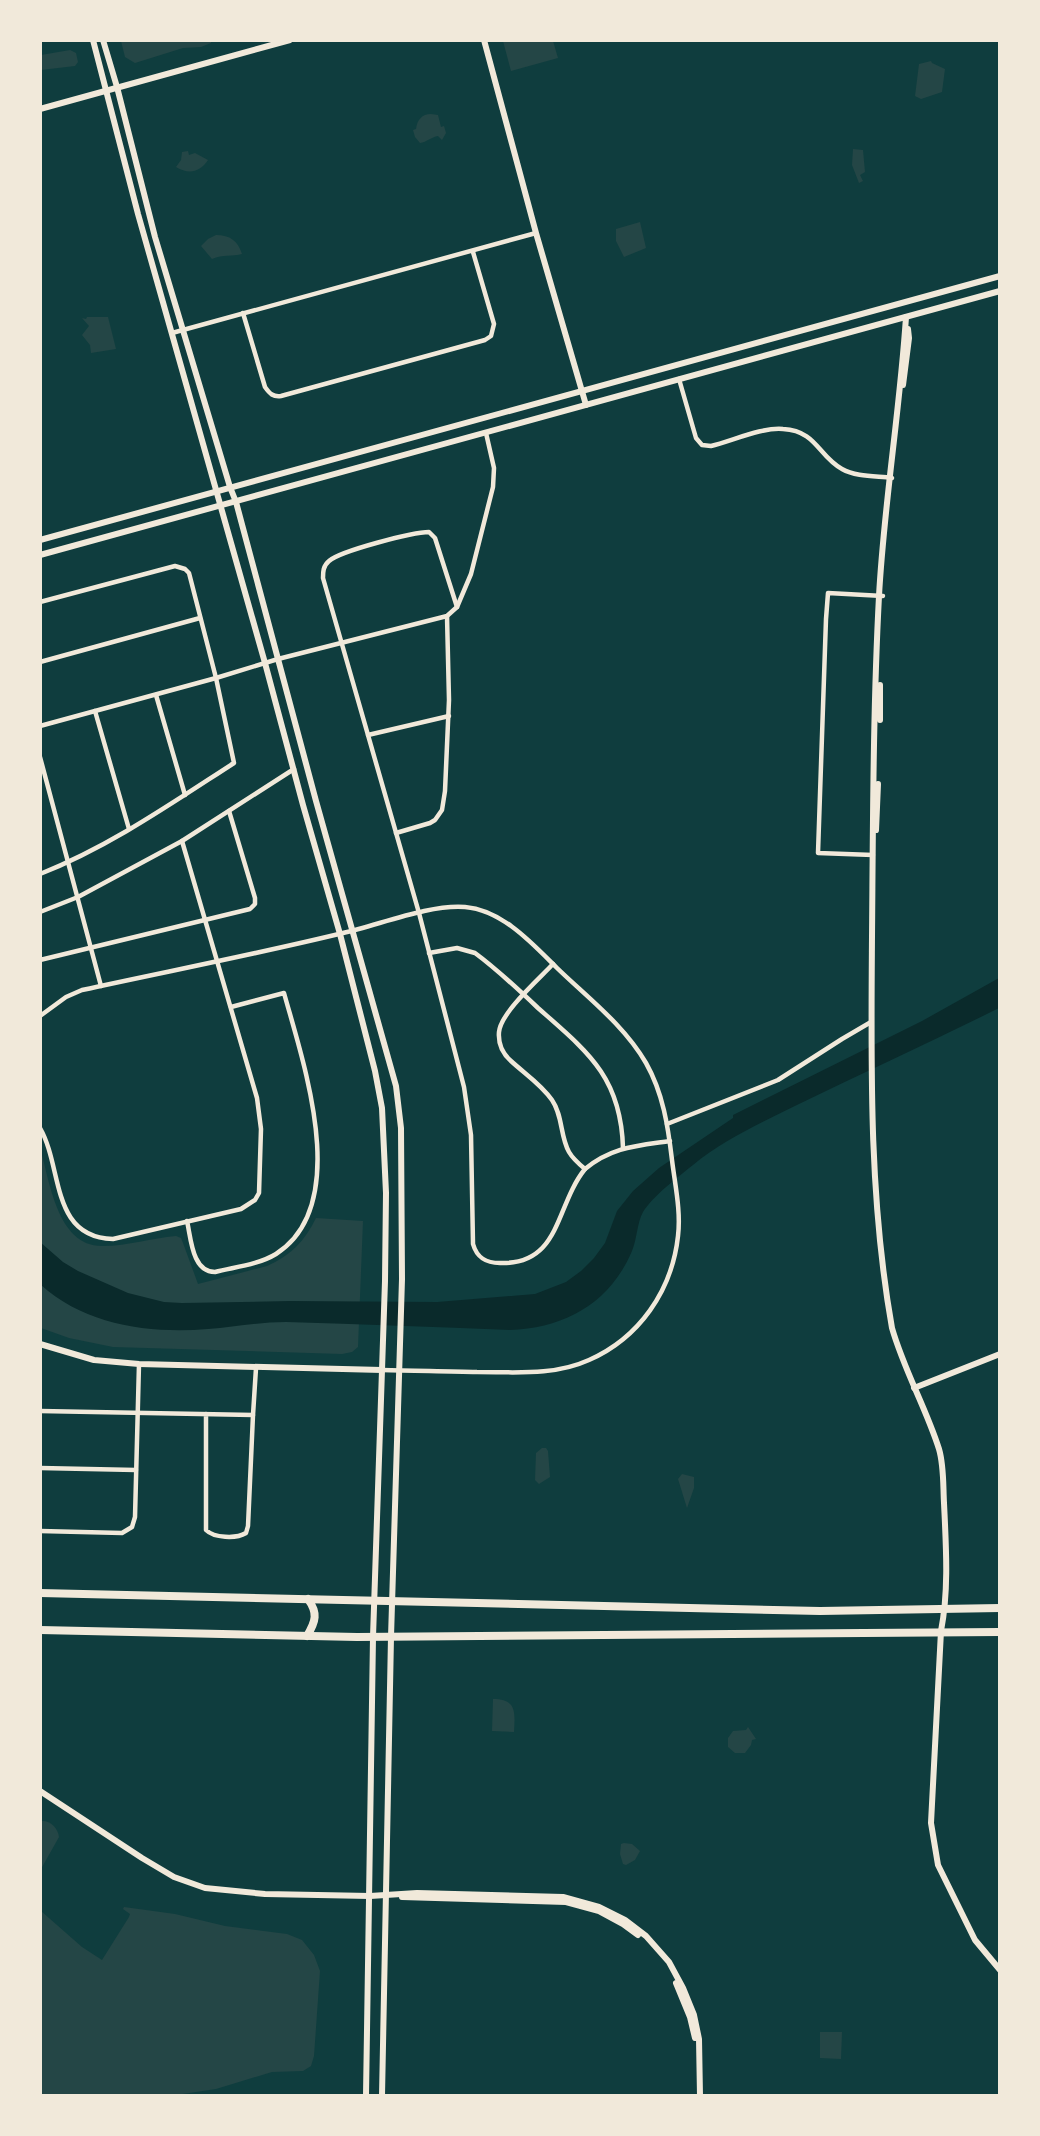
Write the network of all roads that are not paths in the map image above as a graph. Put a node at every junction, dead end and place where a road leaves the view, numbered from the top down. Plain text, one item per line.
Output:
1 (93, 40) edge
2 (103, 40) edge
3 (290, 40) edge
4 (484, 40) edge
5 (117, 87) junction
6 (108, 90) junction
7 (40, 109) edge
8 (536, 233) junction
9 (473, 252) junction
10 (999, 276) edge
11 (999, 291) edge
12 (903, 304) junction
13 (243, 314) junction
14 (906, 317) junction
15 (184, 329) junction
16 (172, 333) junction
17 (679, 379) junction
18 (582, 392) junction
19 (586, 405) junction
20 (486, 433) junction
21 (890, 477) junction
22 (230, 487) junction
23 (216, 491) junction
24 (236, 502) junction
25 (220, 506) junction
26 (40, 540) edge
27 (40, 555) edge
28 (881, 596) junction
29 (40, 602) edge
30 (457, 607) junction
31 (447, 616) junction
32 (200, 618) junction
33 (341, 643) junction
34 (279, 659) junction
35 (40, 662) edge
36 (265, 663) junction
37 (216, 678) junction
38 (156, 695) junction
39 (95, 711) junction
40 (449, 716) junction
41 (40, 726) edge
42 (368, 735) junction
43 (40, 757) edge
44 (294, 769) junction
45 (185, 795) junction
46 (229, 811) junction
47 (129, 829) junction
48 (396, 833) junction
49 (182, 841) junction
50 (873, 855) junction
51 (69, 863) junction
52 (40, 874) edge
53 (78, 897) junction
54 (40, 912) edge
55 (419, 913) junction
56 (204, 920) junction
57 (353, 931) junction
58 (340, 934) junction
59 (92, 948) junction
60 (429, 953) junction
61 (40, 960) edge
62 (216, 960) junction
63 (553, 964) junction
64 (101, 986) junction
65 (524, 995) junction
66 (231, 1007) junction
67 (40, 1016) edge
68 (871, 1022) junction
69 (667, 1124) junction
70 (40, 1128) edge
71 (670, 1143) junction
72 (623, 1148) junction
73 (585, 1170) junction
74 (187, 1221) junction
75 (40, 1344) edge
76 (999, 1354) edge
77 (139, 1364) junction
78 (256, 1368) junction
79 (382, 1370) junction
80 (400, 1370) junction
81 (914, 1388) junction
82 (40, 1411) edge
83 (138, 1413) junction
84 (206, 1414) junction
85 (253, 1415) junction
86 (40, 1468) edge
87 (136, 1470) junction
88 (40, 1531) edge
89 (40, 1593) edge
90 (308, 1599) junction
91 (374, 1600) junction
92 (392, 1602) junction
93 (999, 1608) edge
94 (945, 1609) junction
95 (40, 1630) edge
96 (941, 1631) junction
97 (999, 1632) edge
98 (307, 1636) junction
99 (373, 1637) junction
100 (391, 1637) junction
101 (40, 1791) edge
102 (370, 1896) junction
103 (386, 1896) junction
104 (999, 1970) edge
105 (366, 2096) edge
106 (382, 2096) edge
107 (698, 2096) edge

1 - 6 street
2 - 5 street
3 - 5 street
4 - 8 street
5 - 6 street
5 - 15 street
6 - 7 street
6 - 16 street
8 - 9 street
8 - 18 street
9 - 13 street
9 - 13 street
10 - 12 street
11 - 14 street
12 - 14 street
12 - 18 street
13 - 15 street
14 - 17 street
14 - 21 street
15 - 16 street
15 - 22 street
16 - 23 street
17 - 19 street
17 - 21 street
18 - 19 street
18 - 22 street
19 - 20 street
20 - 24 street
20 - 30 street
21 - 28 street
22 - 23 street
22 - 24 street
23 - 25 street
23 - 26 street
24 - 25 street
24 - 34 street
25 - 27 street
25 - 36 street
28 - 50 street
28 - 50 street
29 - 32 street
30 - 31 street
30 - 33 street
31 - 33 street
31 - 40 street
32 - 35 street
32 - 37 street
33 - 34 street
33 - 42 street
34 - 36 street
34 - 57 street
36 - 37 street
36 - 44 street
37 - 38 street
37 - 45 street
38 - 39 street
38 - 45 street
39 - 41 street
39 - 47 street
40 - 42 street
40 - 48 street
42 - 48 street
43 - 51 street
44 - 46 street
44 - 58 street
45 - 47 street
46 - 49 street
46 - 56 street
47 - 51 street
48 - 55 street
49 - 53 street
49 - 56 street
50 - 68 street
51 - 52 street
51 - 53 street
53 - 54 street
53 - 59 street
55 - 57 street
55 - 60 street
55 - 63 street
56 - 59 street
56 - 62 street
57 - 58 street
57 - 80 street
58 - 62 street
58 - 79 street
59 - 61 street
59 - 64 street
60 - 65 street
60 - 73 street
62 - 64 street
62 - 66 street
63 - 65 street
63 - 69 street
64 - 67 street
65 - 72 street
65 - 73 street
66 - 74 street
66 - 74 street
68 - 69 street
68 - 81 street
69 - 71 street
70 - 74 street
71 - 72 street
71 - 80 street
72 - 73 street
75 - 77 street
76 - 81 street
77 - 78 street
77 - 83 street
78 - 79 street
78 - 85 street
79 - 80 street
79 - 91 street
80 - 92 street
81 - 94 street
82 - 83 street
83 - 84 street
83 - 87 street
84 - 85 street
84 - 85 street
86 - 87 street
87 - 88 street
89 - 90 main road
90 - 91 main road
90 - 98 main road
91 - 92 main road
91 - 99 street
92 - 94 main road
92 - 100 street
93 - 94 main road
94 - 96 street
95 - 98 main road
96 - 97 main road
96 - 100 main road
96 - 104 street
98 - 99 main road
99 - 100 main road
99 - 102 street
100 - 103 street
101 - 102 street
102 - 103 street
102 - 105 street
103 - 106 street
103 - 107 street

